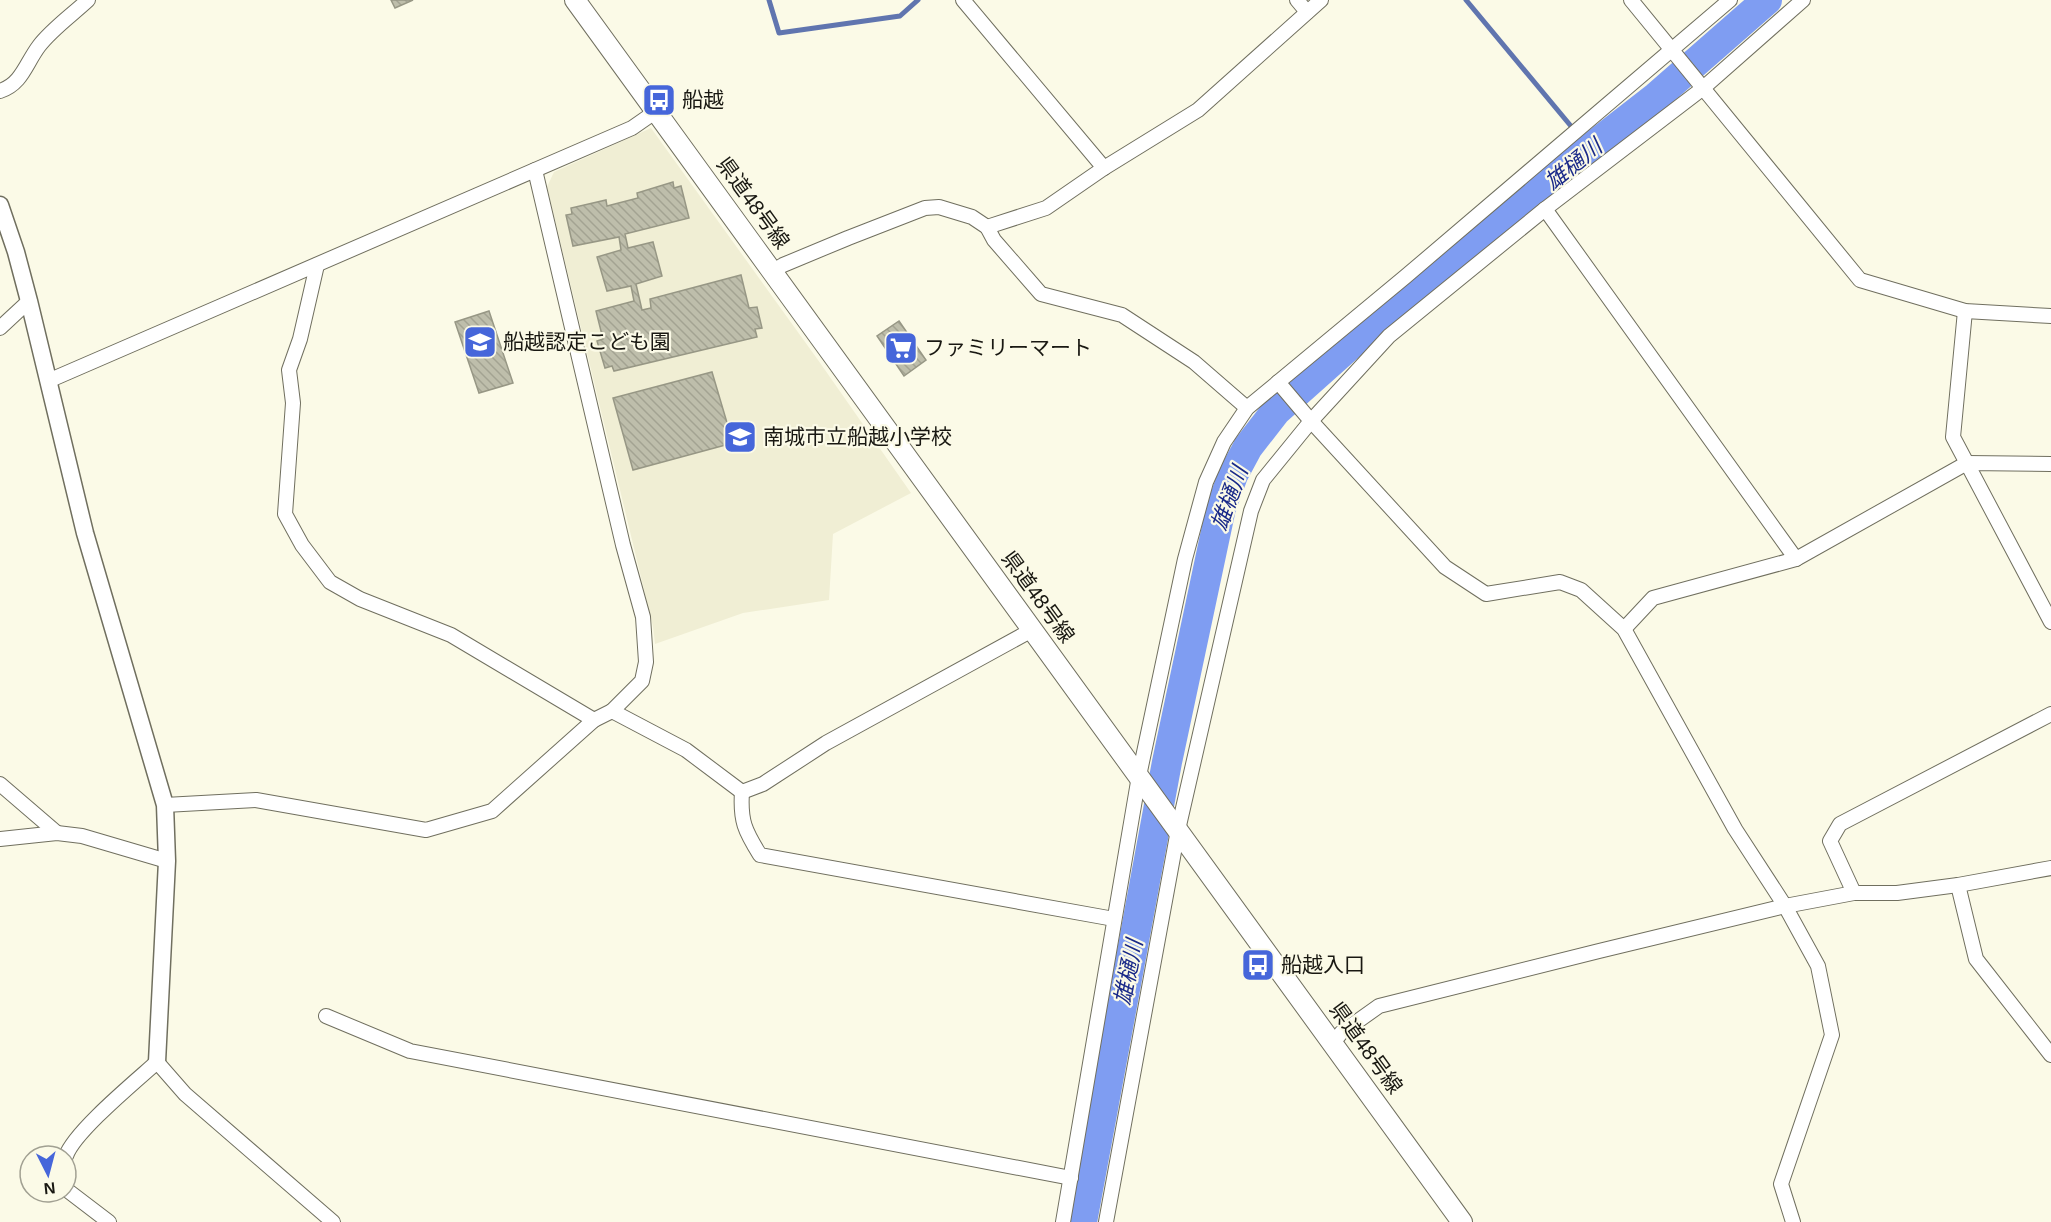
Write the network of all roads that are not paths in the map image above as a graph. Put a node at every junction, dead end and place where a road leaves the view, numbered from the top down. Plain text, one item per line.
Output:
1 (88, 0) edge
2 (575, 0) edge
3 (963, 0) edge
4 (1297, 0) edge
5 (1321, 0) edge
6 (1631, 0) edge
7 (1730, 0) edge
8 (1803, 0) edge
9 (1307, 12) junction
10 (1671, 49) junction
11 (1702, 89) junction
12 (0, 91) edge
13 (655, 112) junction
14 (1104, 168) junction
15 (534, 170) junction
16 (0, 205) edge
17 (1545, 209) junction
18 (987, 227) junction
19 (317, 265) junction
20 (773, 271) junction
21 (29, 301) junction
22 (1965, 310) junction
23 (2051, 316) edge
24 (0, 328) edge
25 (48, 381) junction
26 (1278, 382) junction
27 (1246, 408) junction
28 (1311, 421) junction
29 (1967, 463) junction
30 (2051, 464) edge
31 (1797, 559) junction
32 (2051, 622) edge
33 (1624, 629) junction
34 (1032, 630) junction
35 (612, 711) junction
36 (2051, 714) edge
37 (594, 720) junction
38 (1143, 782) junction
39 (0, 784) edge
40 (742, 792) junction
41 (165, 805) junction
42 (1174, 825) junction
43 (57, 833) junction
44 (0, 839) edge
45 (167, 861) junction
46 (2051, 868) edge
47 (1958, 885) junction
48 (1854, 893) junction
49 (1785, 906) junction
50 (1114, 919) junction
51 (326, 1016) dead end
52 (1333, 1043) junction
53 (2051, 1055) edge
54 (158, 1062) junction
55 (73, 1144) edge
56 (1071, 1178) junction
57 (78, 1198) edge
58 (109, 1222) edge
59 (333, 1222) edge
60 (1063, 1222) edge
61 (1106, 1222) edge
62 (1462, 1222) edge
63 (1793, 1222) edge

1 - 12 street
2 - 13 main road, 県道48号線
3 - 14 street
4 - 9 street
5 - 9 street
6 - 10 street
7 - 10 street
8 - 11 street
9 - 14 street
10 - 11 street
10 - 26 street
11 - 17 street
11 - 22 street
13 - 15 street
13 - 20 main road, 県道48号線
14 - 18 street
15 - 19 street
15 - 35 street
16 - 21 street
17 - 28 street
17 - 31 street
18 - 20 street
18 - 27 street
19 - 25 street
19 - 37 street
20 - 34 main road, 県道48号線
21 - 24 street
21 - 25 street
22 - 23 street
22 - 29 street
25 - 41 street
26 - 27 street
26 - 28 street
27 - 38 street
28 - 33 street
28 - 42 street
29 - 30 street
29 - 31 street
29 - 32 street
31 - 33 street
33 - 49 street
34 - 38 main road, 県道48号線
34 - 40 street
35 - 37 street
35 - 40 street
36 - 48 street
37 - 41 street
38 - 42 main road, 県道48号線
38 - 50 street
39 - 43 street
40 - 50 street
41 - 45 street
42 - 52 main road, 県道48号線
42 - 61 street
43 - 44 street
43 - 45 street
45 - 54 street
46 - 47 street
47 - 48 street
47 - 53 street
48 - 49 street
49 - 52 street
49 - 63 street
50 - 56 street
51 - 56 street
52 - 62 main road, 県道48号線
54 - 55 street
54 - 59 street
56 - 60 street
57 - 58 street

